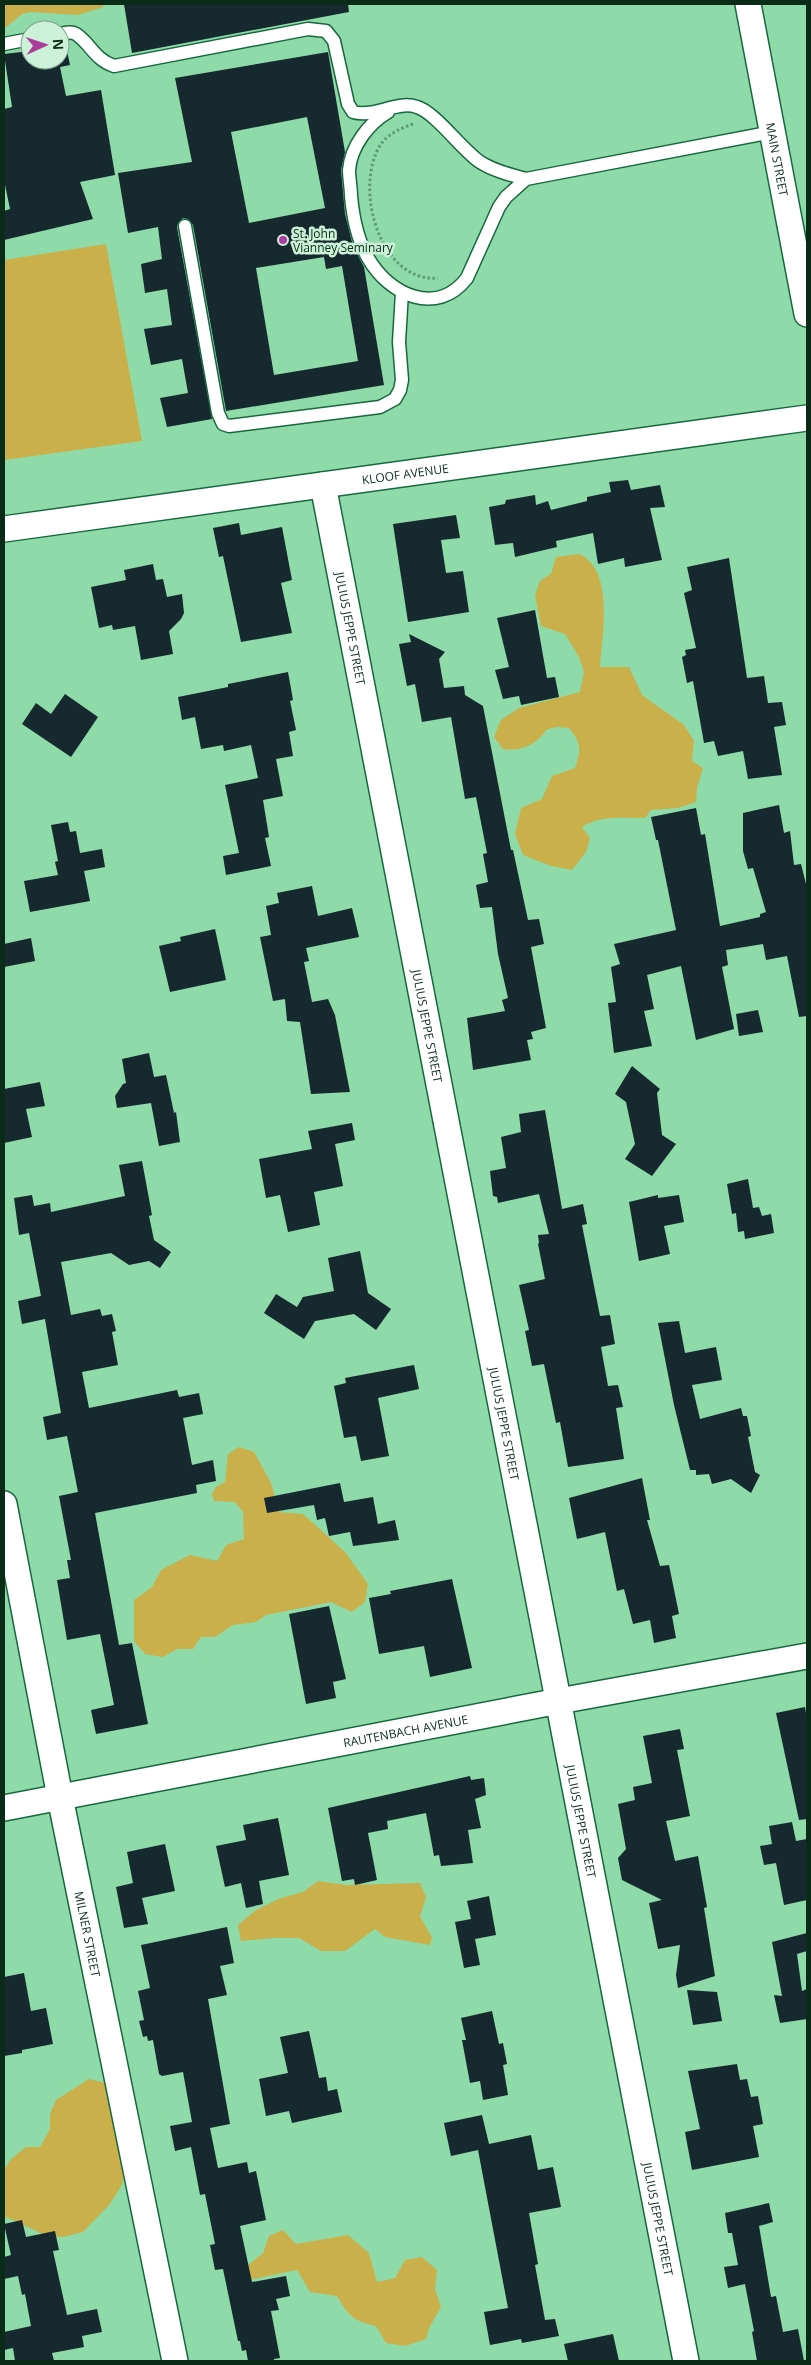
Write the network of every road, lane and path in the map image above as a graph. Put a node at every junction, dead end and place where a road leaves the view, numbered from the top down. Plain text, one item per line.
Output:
1 (748, 4) edge
2 (70, 32) edge
3 (20, 41) edge
4 (4, 44) edge
5 (393, 109) junction
6 (439, 124) junction
7 (773, 132) junction
8 (526, 179) junction
9 (185, 226) dead end
10 (474, 264) junction
11 (402, 292) junction
12 (807, 314) edge
13 (807, 418) edge
14 (324, 485) junction
15 (4, 529) edge
16 (4, 1504) edge
17 (807, 1656) edge
18 (559, 1701) junction
19 (60, 1797) junction
20 (4, 1808) edge
21 (175, 2361) edge
22 (686, 2361) edge

1 - 7 street, MAIN STREET
2 - 5 lane
3 - 4 lane
5 - 6 lane
5 - 11 lane
6 - 8 lane
6 - 10 path
7 - 8 lane
7 - 12 street, MAIN STREET
8 - 10 lane
9 - 11 lane
10 - 11 lane
13 - 14 street, KLOOF AVENUE
14 - 15 street, KLOOF AVENUE
14 - 18 street, JULIUS JEPPE STREET
16 - 19 street, MILNER STREET
17 - 18 street, RAUTENBACH AVENUE
18 - 19 street, RAUTENBACH AVENUE
18 - 22 street, JULIUS JEPPE STREET
19 - 20 street, RAUTENBACH AVENUE
19 - 21 street, MILNER STREET

